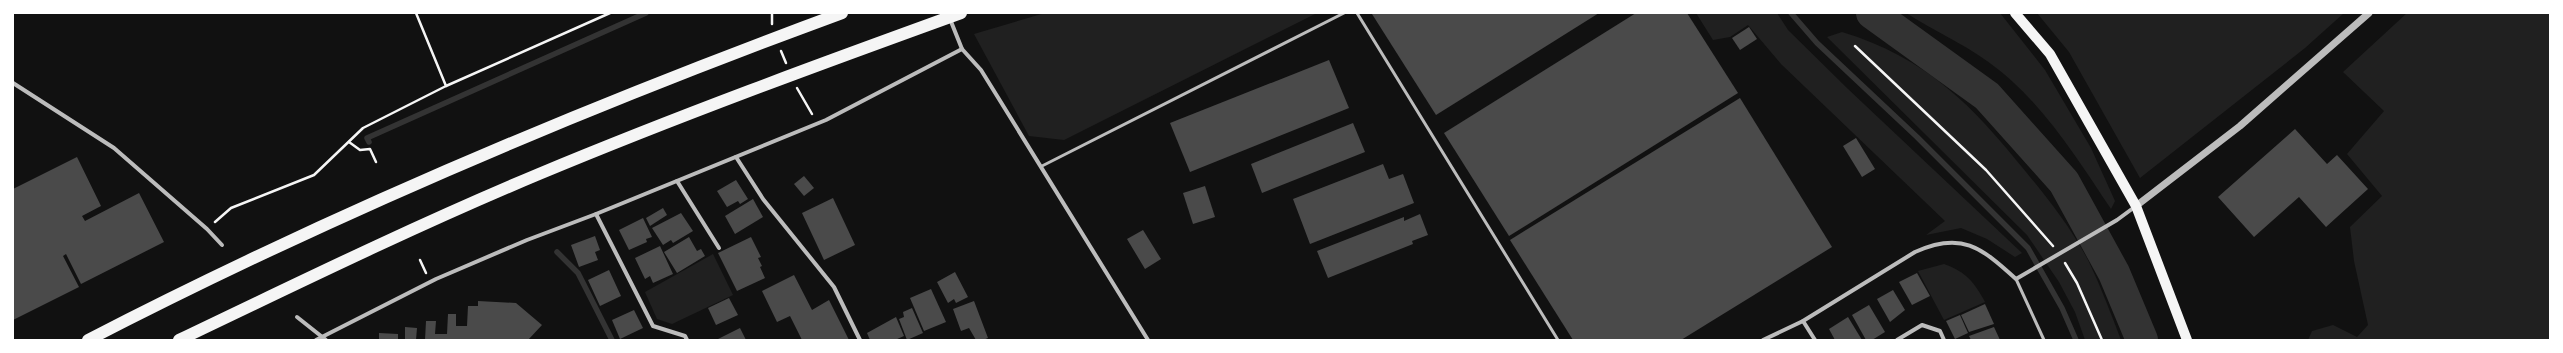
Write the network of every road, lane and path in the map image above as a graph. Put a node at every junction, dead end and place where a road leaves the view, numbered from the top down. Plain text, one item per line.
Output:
1 (416, 13) edge
2 (610, 13) edge
3 (842, 13) edge
4 (947, 13) edge
5 (961, 13) edge
6 (1344, 13) edge
7 (1358, 13) edge
8 (2014, 13) edge
9 (2370, 13) edge
10 (1855, 46) dead end
11 (962, 49) junction
12 (13, 83) edge
13 (446, 86) junction
14 (349, 142) junction
15 (736, 157) junction
16 (376, 162) dead end
17 (1042, 166) junction
18 (677, 181) junction
19 (2136, 206) junction
20 (596, 214) junction
21 (207, 229) junction
22 (222, 245) dead end
23 (719, 248) dead end
24 (2061, 252) junction
25 (2016, 279) junction
26 (297, 317) dead end
27 (1803, 321) junction
28 (324, 339) edge
29 (88, 340) edge
30 (178, 340) edge
31 (316, 340) edge
32 (687, 340) edge
33 (860, 340) edge
34 (1148, 340) edge
35 (1558, 340) edge
36 (1763, 340) edge
37 (1815, 340) edge
38 (1897, 340) edge
39 (1944, 340) edge
40 (2044, 340) edge
41 (2102, 340) edge
42 (2187, 340) edge

1 - 13 path
2 - 13 path
3 - 29 highway
4 - 11 street
5 - 30 highway
6 - 17 lane
7 - 35 lane
8 - 19 main road
9 - 19 street
10 - 24 path
11 - 15 street
11 - 17 street
12 - 21 street
13 - 14 path
14 - 16 path
14 - 21 path
15 - 18 street
15 - 33 street
17 - 34 street
18 - 20 street
18 - 23 street
19 - 24 street
19 - 42 main road
20 - 28 street
20 - 32 street
21 - 22 street
24 - 25 street
24 - 41 path
25 - 27 street
25 - 40 lane
26 - 28 street
27 - 36 street
27 - 37 street
28 - 31 street
38 - 39 street

